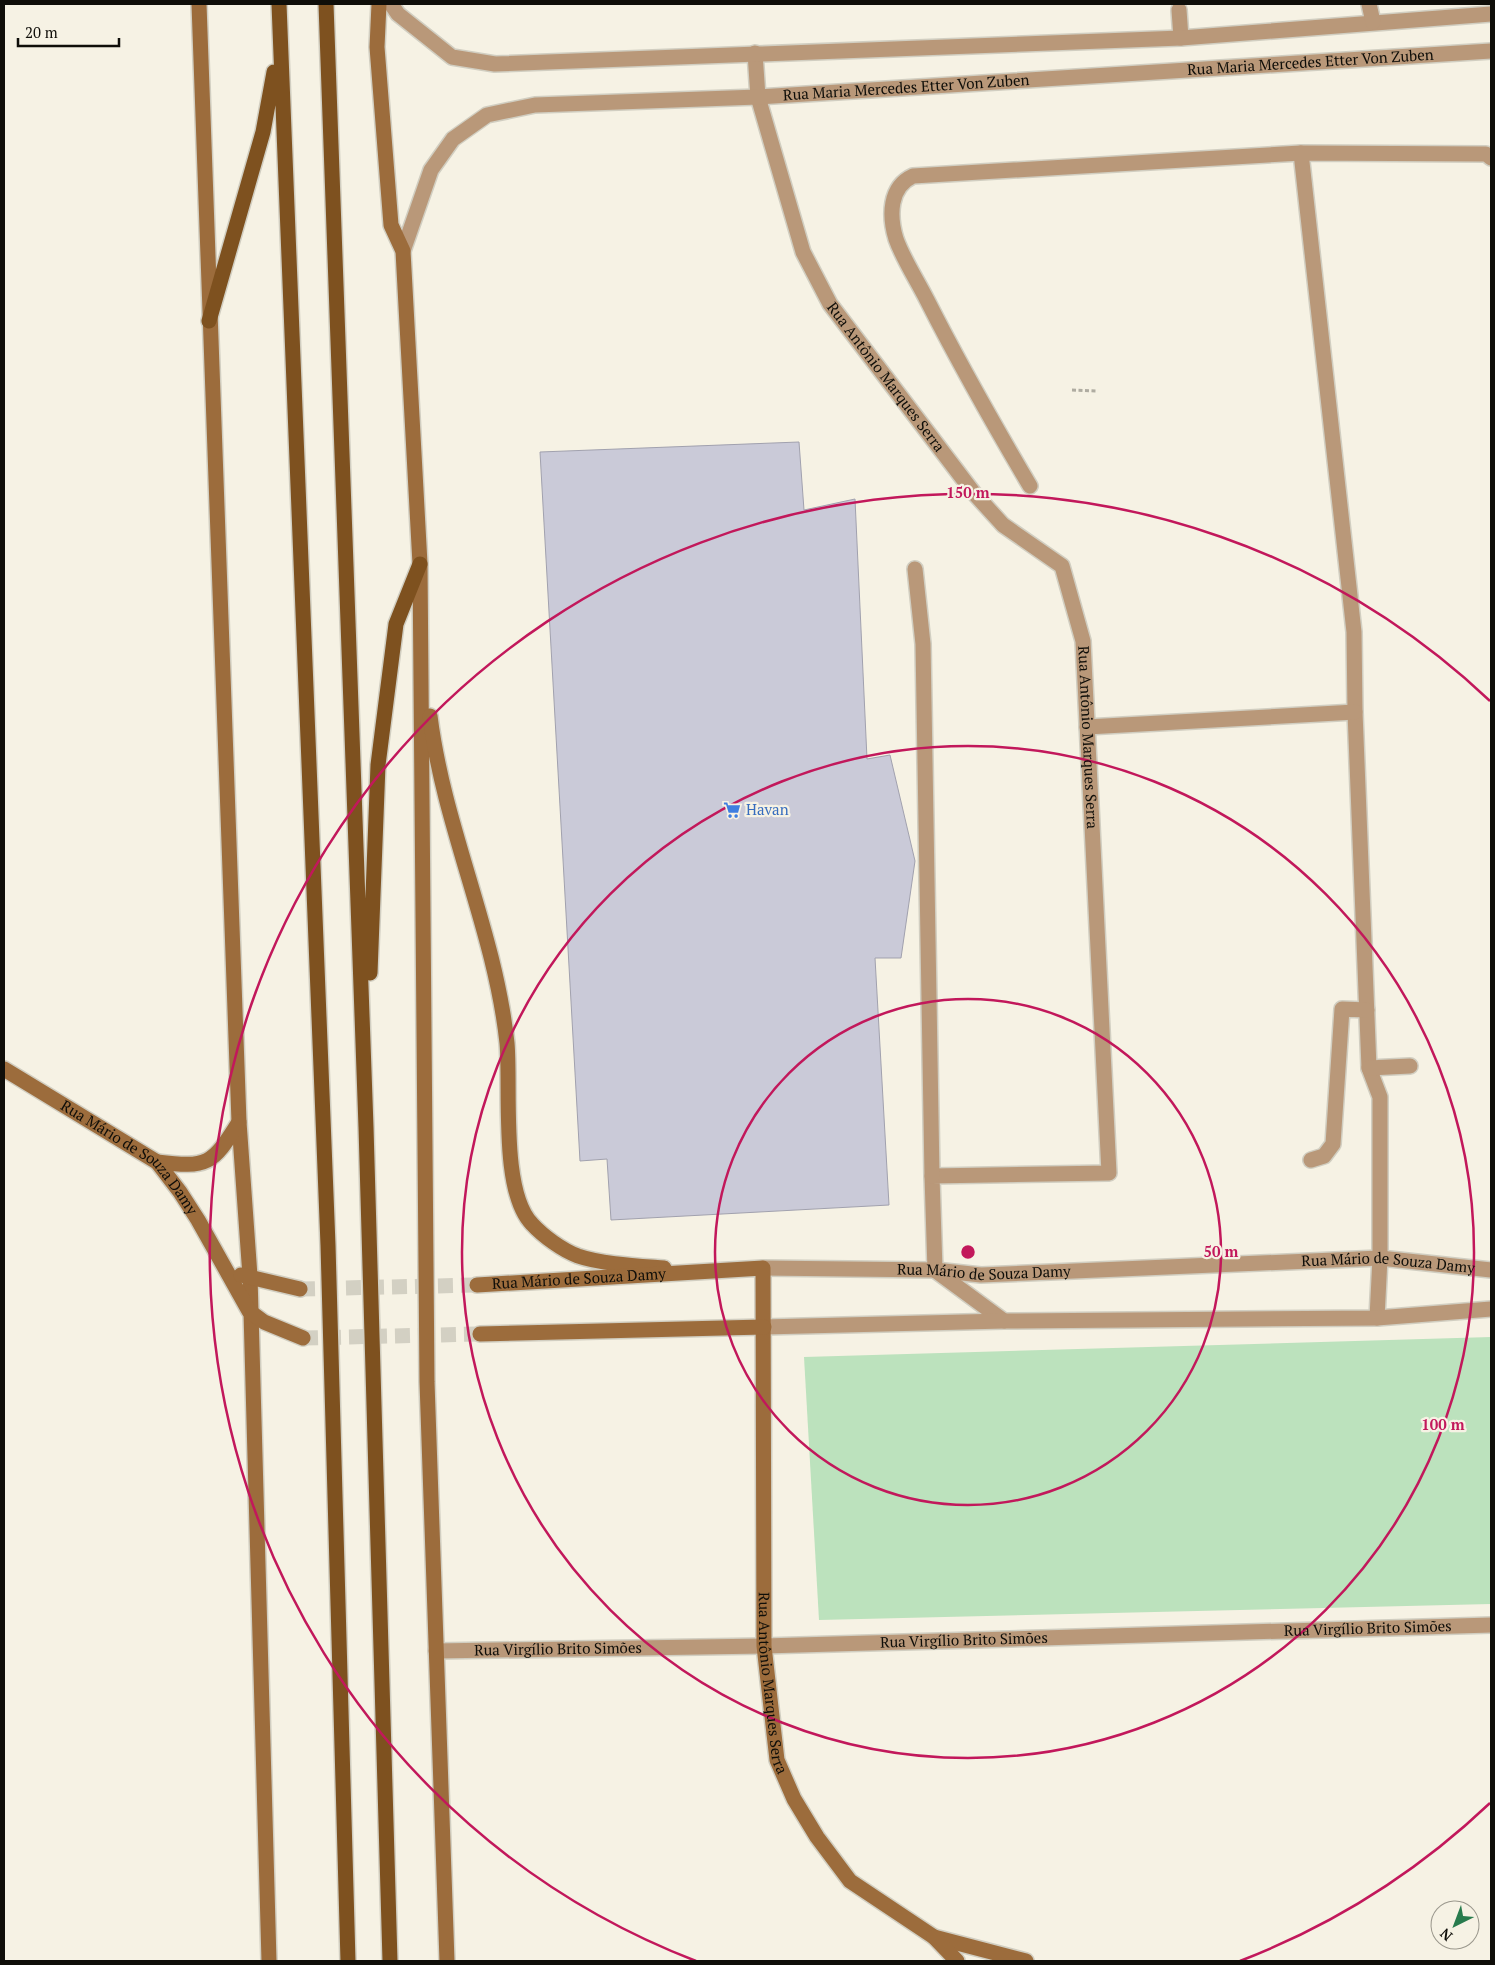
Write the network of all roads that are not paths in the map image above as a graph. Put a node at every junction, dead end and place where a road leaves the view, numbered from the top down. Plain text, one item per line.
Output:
1 (199, 4) edge
2 (279, 4) edge
3 (326, 4) edge
4 (379, 4) edge
5 (391, 4) edge
6 (1369, 4) edge
7 (1179, 10) dead end
8 (1491, 14) edge
9 (1373, 22) junction
10 (1181, 38) junction
11 (279, 46) junction
12 (1491, 51) edge
13 (755, 53) junction
14 (758, 97) junction
15 (1301, 153) junction
16 (1491, 158) edge
17 (403, 251) junction
18 (209, 321) junction
19 (1030, 486) dead end
20 (420, 564) junction
21 (915, 569) dead end
22 (1355, 712) junction
23 (1087, 727) junction
24 (1367, 1010) junction
25 (1410, 1066) dead end
26 (1369, 1068) junction
27 (4, 1069) edge
28 (240, 1122) junction
29 (366, 1127) junction
30 (1311, 1160) dead end
31 (157, 1162) junction
32 (932, 1176) junction
33 (1380, 1258) junction
34 (763, 1268) junction
35 (935, 1270) junction
36 (1491, 1270) edge
37 (712, 1272) junction
38 (228, 1273) junction
39 (250, 1276) junction
40 (477, 1285) tunnel mouth
41 (300, 1289) tunnel mouth
42 (1491, 1309) edge
43 (249, 1311) junction
44 (1377, 1318) junction
45 (1004, 1322) junction
46 (764, 1327) junction
47 (480, 1334) tunnel mouth
48 (303, 1338) tunnel mouth
49 (1491, 1625) edge
50 (764, 1646) junction
51 (436, 1651) junction
52 (934, 1937) junction
53 (269, 1961) edge
54 (348, 1961) edge
55 (390, 1961) edge
56 (447, 1961) edge
57 (957, 1961) edge
58 (1026, 1961) edge

1 - 18 main road
2 - 11 main road
3 - 29 main road
4 - 17 main road
5 - 13 street
6 - 9 street
7 - 10 street
8 - 9 street
9 - 10 street
10 - 13 street
11 - 18 main road
11 - 54 main road
12 - 14 street, Rua Maria Mercedes Etter Von Zuben
13 - 14 street, Rua Antônio Marques Serra
14 - 17 street, Rua Maria Mercedes Etter Von Zuben
14 - 23 street, Rua Antônio Marques Serra
15 - 16 street
15 - 19 street
15 - 22 street
17 - 20 main road
18 - 28 main road
20 - 29 main road
20 - 37 main road
20 - 51 main road
21 - 32 street
22 - 23 street
22 - 24 street
23 - 32 street, Rua Antônio Marques Serra
24 - 26 street
24 - 30 street
25 - 26 street
26 - 33 street
27 - 31 main road, Rua Mário de Souza Damy
28 - 31 main road
28 - 39 main road
29 - 55 main road
31 - 38 main road, Rua Mário de Souza Damy
32 - 35 street
33 - 35 street, Rua Mário de Souza Damy
33 - 36 street, Rua Mário de Souza Damy
33 - 44 street
34 - 35 street, Rua Mário de Souza Damy
34 - 37 main road, Rua Mário de Souza Damy
34 - 46 main road, Rua Antônio Marques Serra
35 - 45 street
37 - 40 main road, Rua Mário de Souza Damy
38 - 39 main road
38 - 43 main road, Rua Mário de Souza Damy
39 - 41 main road
39 - 43 main road
42 - 44 street
43 - 48 main road, Rua Mário de Souza Damy
43 - 53 main road
44 - 45 street
45 - 46 street
46 - 47 main road
46 - 50 main road, Rua Antônio Marques Serra
49 - 50 street, Rua Virgílio Brito Simões
50 - 51 street, Rua Virgílio Brito Simões
50 - 52 main road, Rua Antônio Marques Serra
51 - 56 main road
52 - 57 main road
52 - 58 main road, Rua Antônio Marques Serra

